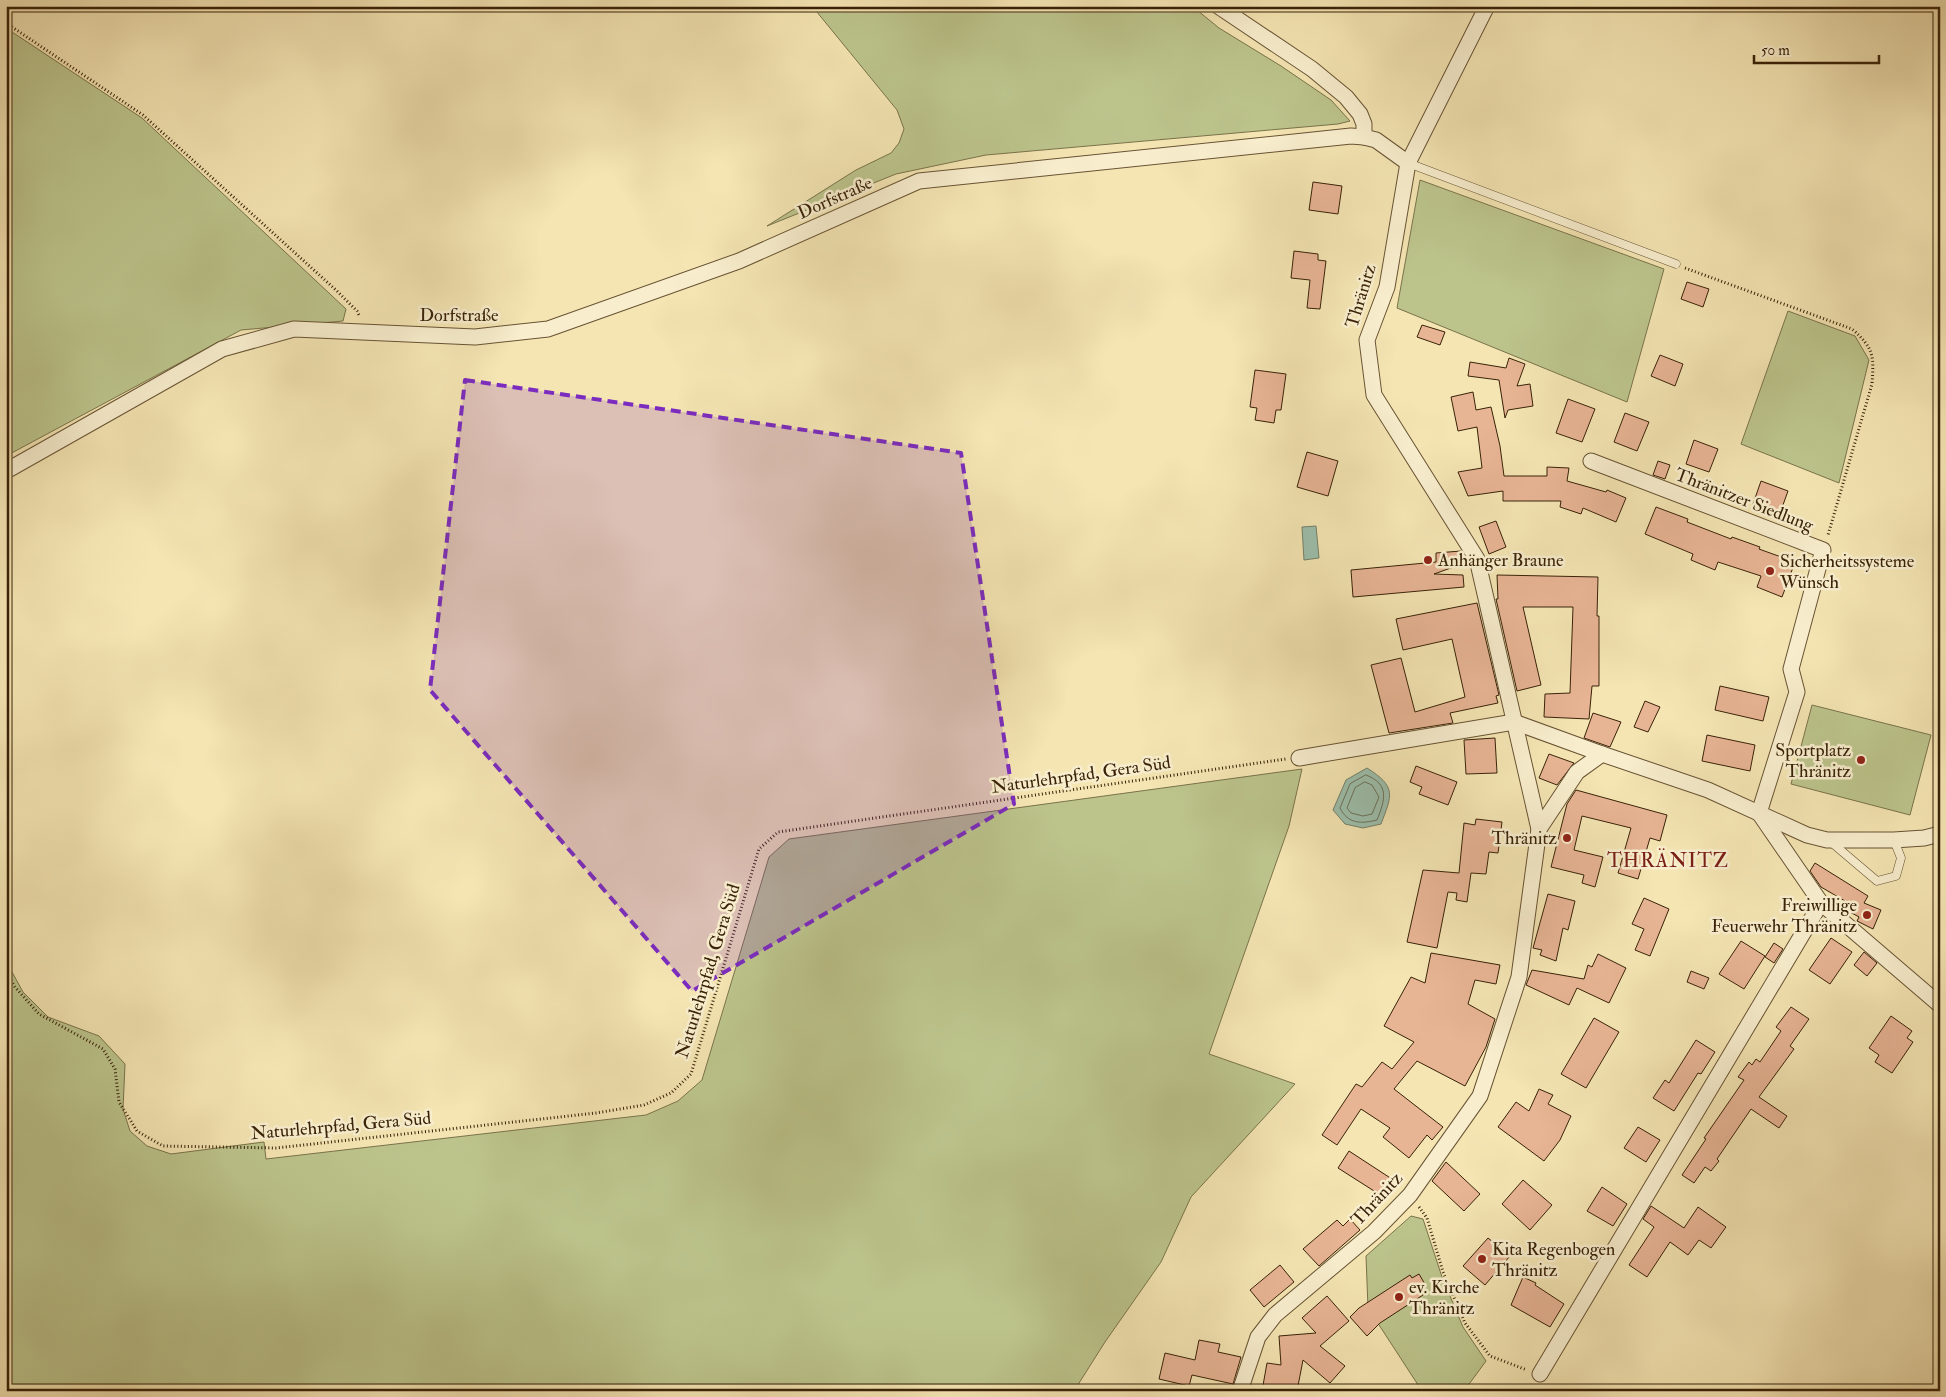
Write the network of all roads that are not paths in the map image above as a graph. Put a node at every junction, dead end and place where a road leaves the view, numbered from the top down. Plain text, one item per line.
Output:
1 (1218, 6) edge
2 (1487, 6) edge
3 (1364, 137) junction
4 (1408, 162) junction
5 (1676, 264) road end
6 (1591, 461) dead end
7 (6, 471) edge
8 (1514, 722) junction
9 (1602, 754) junction
10 (1299, 758) road end
11 (1758, 813) junction
12 (1539, 829) junction
13 (1940, 834) edge
14 (1827, 840) junction
15 (1894, 840) junction
16 (1821, 903) junction
17 (1940, 1005) edge
18 (1540, 1374) road end
19 (1240, 1390) edge

1 - 3 street
2 - 4 street, Thränitz
3 - 4 street
3 - 7 street, Dorfstraße
4 - 5 lane
4 - 8 street, Thränitz
6 - 11 street, Thränitzer Siedlung
8 - 9 street
8 - 10 street
8 - 12 street, Thränitz
9 - 11 street
9 - 12 street, Thränitz
11 - 14 street
11 - 16 street
12 - 19 street, Thränitz
13 - 15 street
14 - 15 street
14 - 15 lane
16 - 17 street
16 - 18 street

